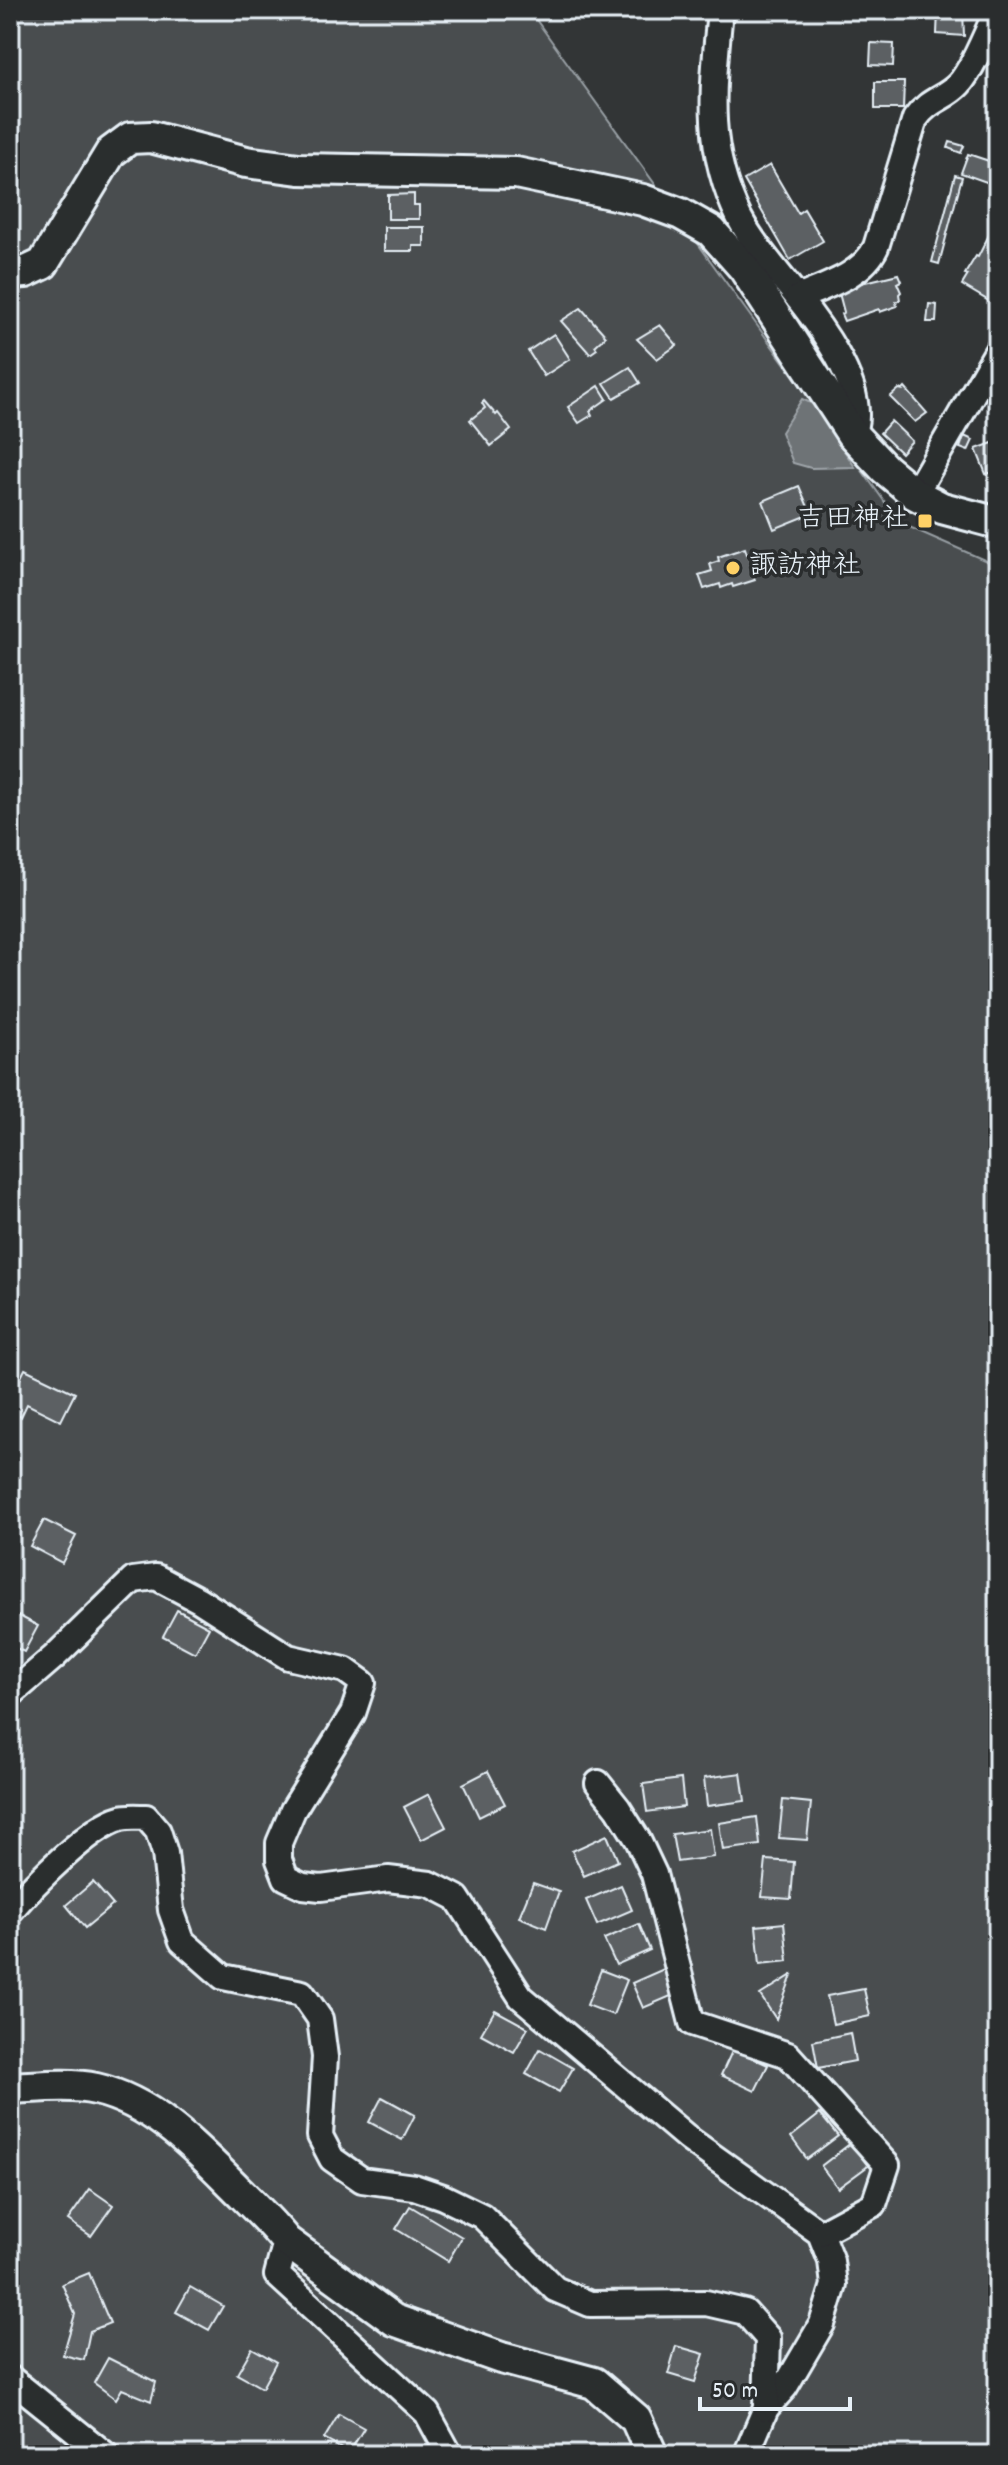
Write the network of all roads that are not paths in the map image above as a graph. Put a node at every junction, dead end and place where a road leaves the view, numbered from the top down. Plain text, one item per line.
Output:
1 (720, 10) edge
2 (997, 10) edge
3 (10, 273) edge
4 (798, 298) junction
5 (998, 350) edge
6 (852, 434) junction
7 (915, 494) junction
8 (998, 523) edge
9 (10, 1695) edge
10 (598, 1783) dead end
11 (10, 1911) edge
12 (10, 2088) edge
13 (820, 2233) junction
14 (286, 2241) junction
15 (10, 2378) edge
16 (766, 2408) junction
17 (106, 2455) edge
18 (450, 2455) edge
19 (652, 2455) edge
20 (746, 2455) edge

1 - 4 street
2 - 4 street
3 - 6 street
4 - 6 street
5 - 7 street
6 - 7 street
7 - 8 street
9 - 13 street
10 - 13 street
11 - 16 street
12 - 14 street
13 - 16 street
14 - 18 street
14 - 19 street
15 - 17 street
16 - 20 street

